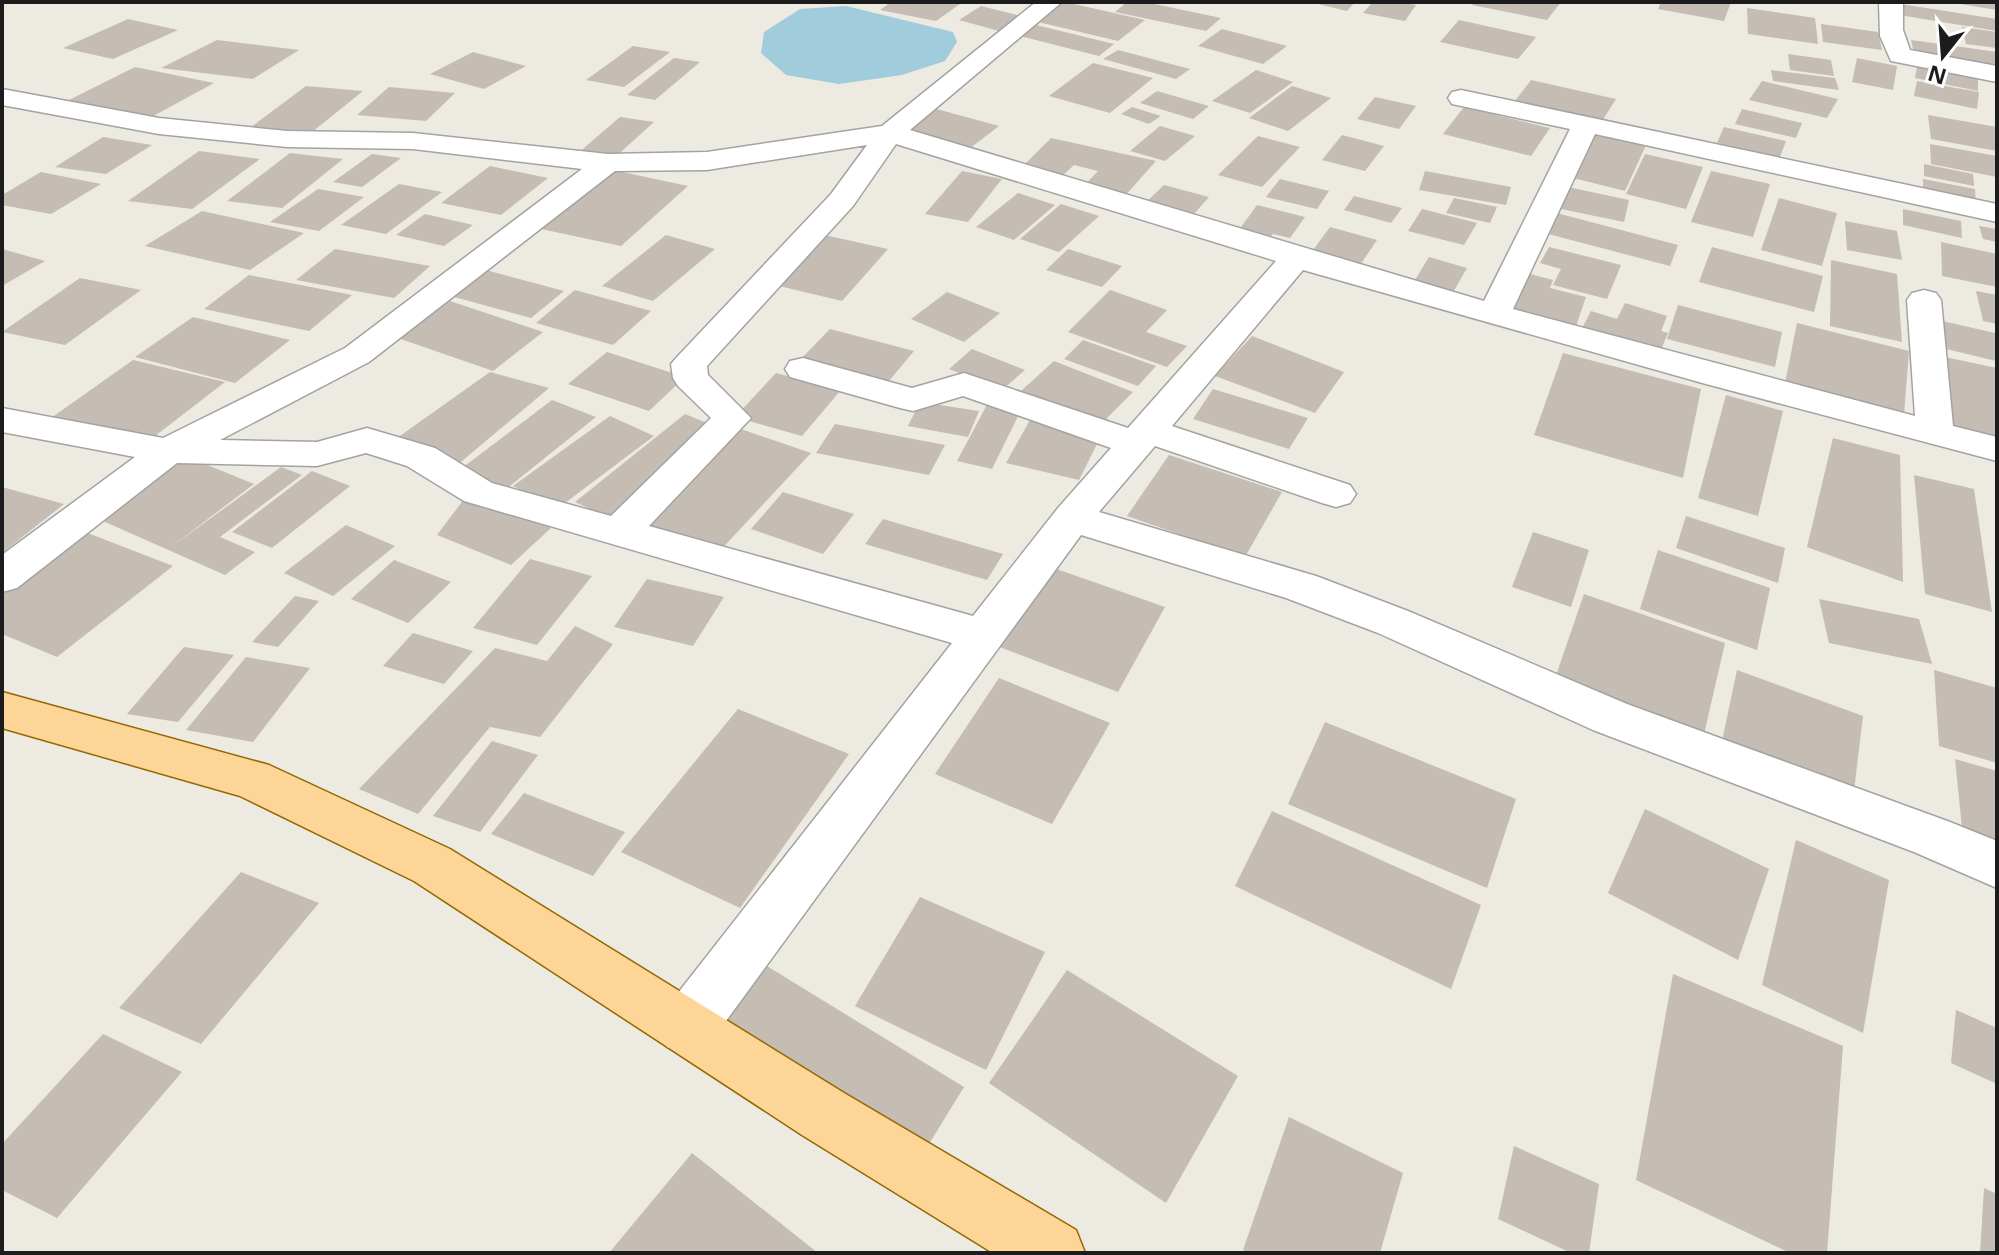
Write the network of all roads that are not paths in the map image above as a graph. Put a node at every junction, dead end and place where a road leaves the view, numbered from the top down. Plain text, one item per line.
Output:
1 (1050, 2) edge
2 (1891, 2) edge
3 (1997, 74) edge
4 (2, 97) edge
5 (1461, 98) dead end
6 (1586, 124) junction
7 (890, 133) junction
8 (608, 163) junction
9 (1997, 213) edge
10 (1296, 258) junction
11 (1924, 300) dead end
12 (1494, 315) junction
13 (803, 369) dead end
14 (2, 420) edge
15 (1935, 433) junction
16 (1141, 438) junction
17 (1997, 449) edge
18 (168, 451) junction
19 (1336, 494) dead end
20 (1072, 518) junction
21 (620, 531) junction
22 (2, 577) edge
23 (981, 635) junction
24 (2, 710) edge
25 (1997, 865) edge
26 (687, 1027) junction
27 (1053, 1253) edge

1 - 7 street
2 - 3 street
4 - 8 street
5 - 6 street
6 - 9 street
6 - 12 street
7 - 8 street
7 - 10 street
7 - 21 street
8 - 18 street
10 - 12 street
10 - 16 street
11 - 15 street
12 - 15 street
13 - 16 street
14 - 18 street
15 - 17 street
16 - 19 street
16 - 20 street
18 - 21 street
18 - 22 street
20 - 23 street
20 - 25 street
21 - 23 street
23 - 26 street
24 - 26 main road
26 - 27 main road

